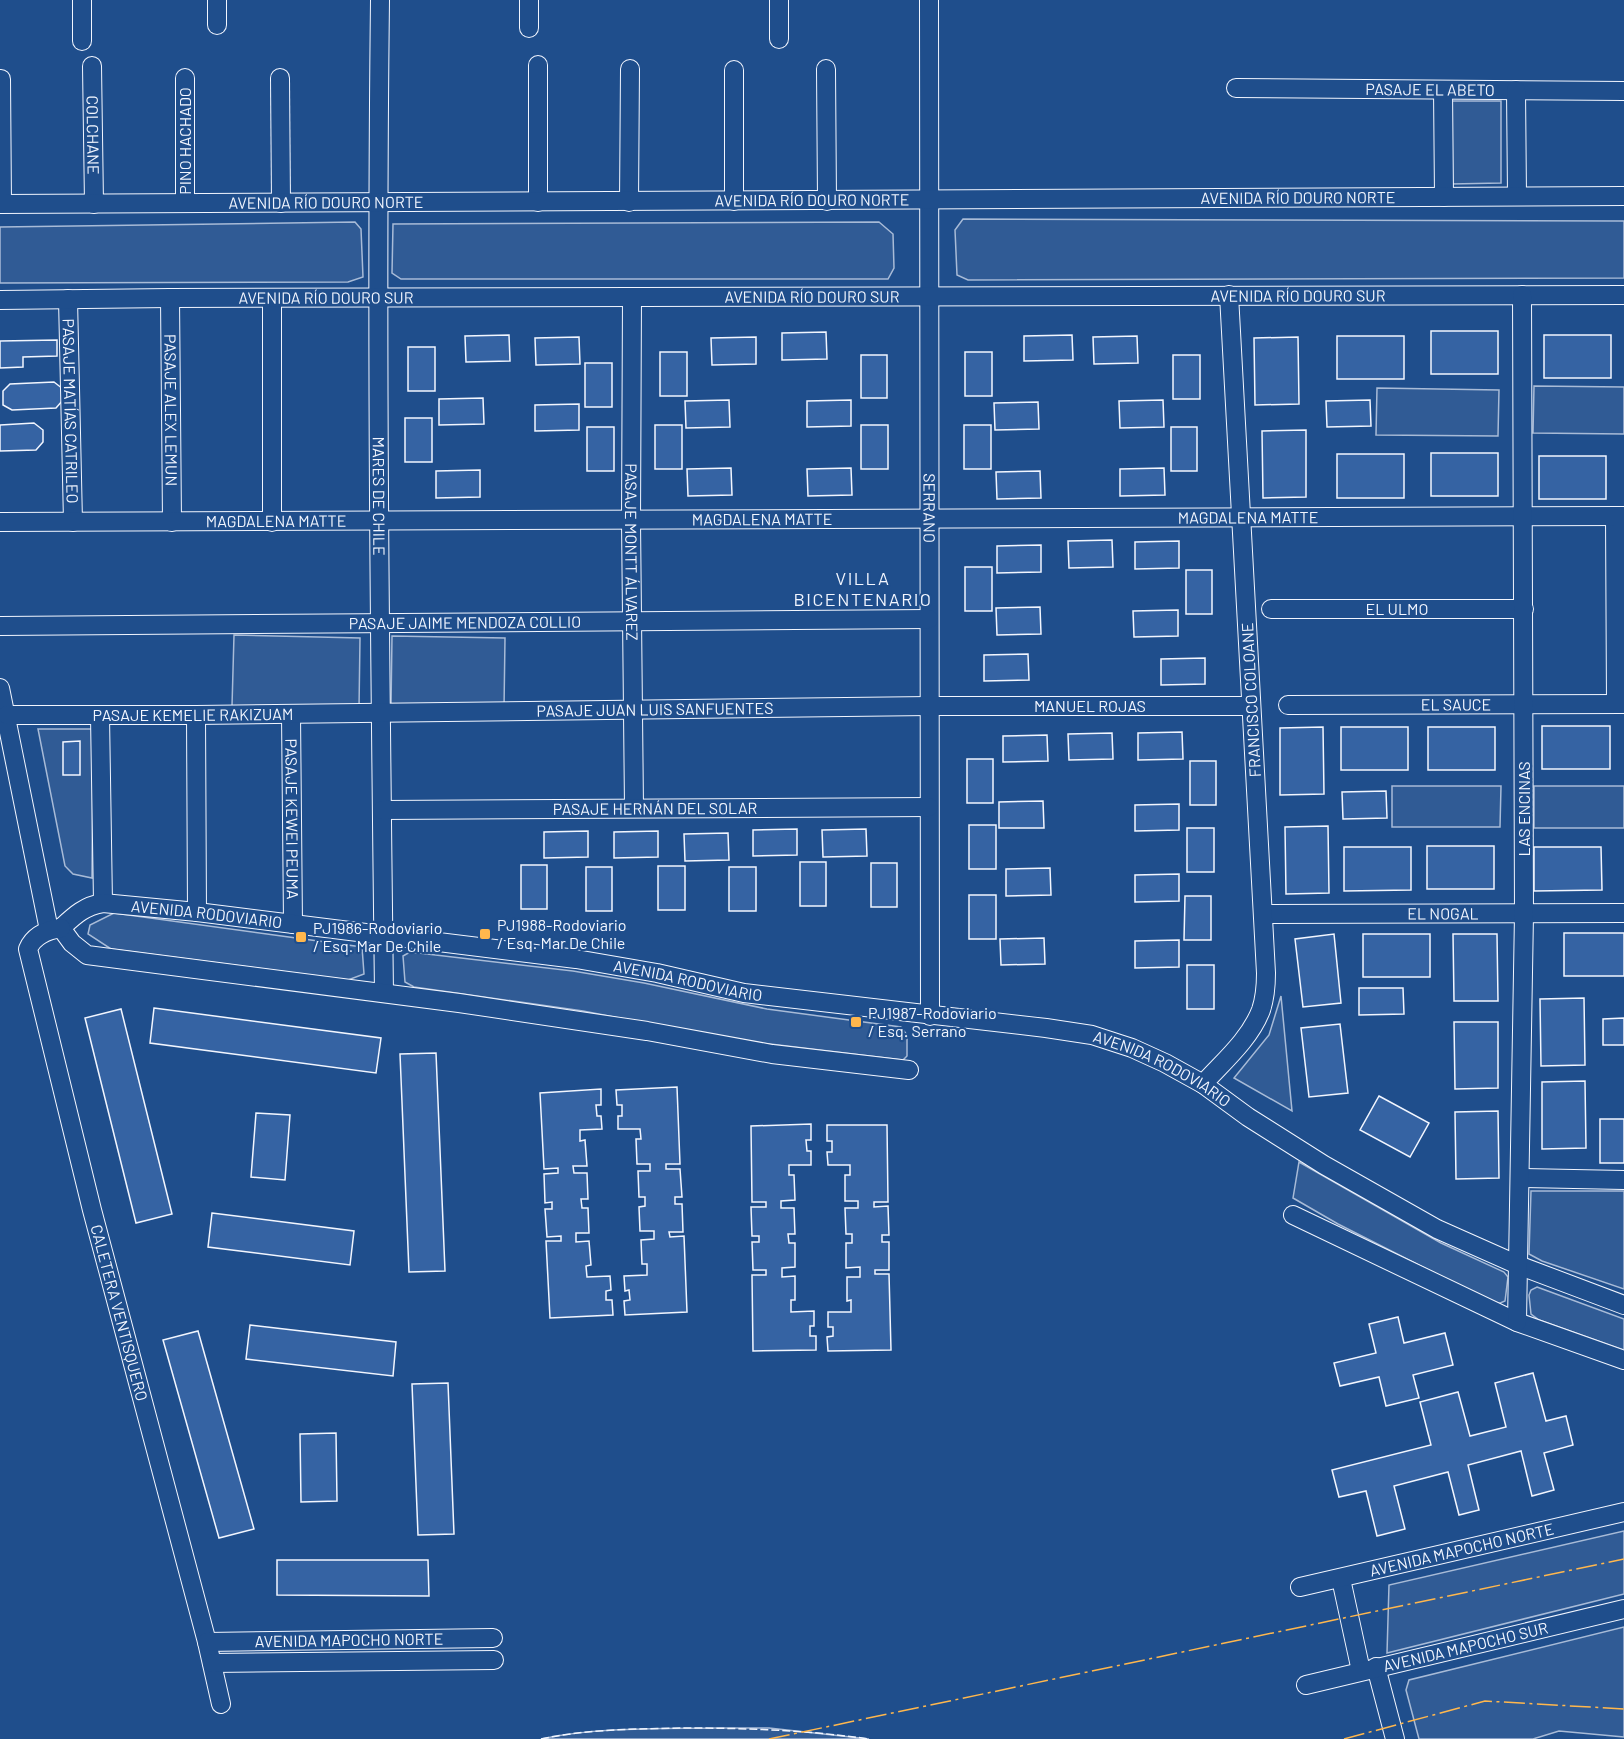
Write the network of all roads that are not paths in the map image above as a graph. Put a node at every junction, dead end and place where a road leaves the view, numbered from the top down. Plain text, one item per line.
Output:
1 (82, 0) edge
2 (217, 0) edge
3 (380, 0) edge
4 (529, 0) edge
5 (779, 0) edge
6 (929, 0) edge
7 (217, 25) dead end
8 (529, 28) dead end
9 (779, 39) dead end
10 (82, 41) dead end
11 (538, 65) dead end
12 (92, 66) dead end
13 (630, 69) dead end
14 (826, 69) dead end
15 (734, 70) dead end
16 (185, 78) dead end
17 (280, 78) dead end
18 (1, 79) edge
19 (1236, 88) dead end
20 (1443, 90) junction
21 (1516, 90) junction
22 (1624, 91) edge
23 (1517, 196) junction
24 (1624, 196) edge
25 (1444, 197) junction
26 (930, 200) junction
27 (734, 201) junction
28 (827, 201) junction
29 (538, 202) junction
30 (629, 202) junction
31 (185, 203) junction
32 (281, 203) junction
33 (378, 203) junction
34 (1, 204) edge
35 (94, 204) junction
36 (1522, 294) junction
37 (1229, 295) junction
38 (1624, 295) edge
39 (632, 297) junction
40 (929, 297) junction
41 (170, 298) junction
42 (68, 299) junction
43 (272, 299) junction
44 (378, 299) junction
45 (0, 300) edge
46 (1523, 516) junction
47 (1619, 516) edge
48 (1240, 517) junction
49 (928, 519) junction
50 (631, 521) junction
51 (0, 522) edge
52 (73, 522) junction
53 (172, 522) junction
54 (272, 522) junction
55 (380, 522) junction
56 (1271, 609) dead end
57 (1524, 609) junction
58 (929, 619) junction
59 (632, 622) junction
60 (379, 624) junction
61 (0, 626) edge
62 (0, 688) edge
63 (1620, 704) edge
64 (1288, 705) dead end
65 (1524, 705) junction
66 (929, 706) junction
67 (1251, 706) junction
68 (633, 711) junction
69 (379, 713) junction
70 (291, 714) junction
71 (7, 715) junction
72 (196, 715) junction
73 (100, 716) junction
74 (929, 807) junction
75 (634, 808) junction
76 (382, 810) junction
77 (103, 903) junction
78 (197, 912) junction
79 (1624, 913) edge
80 (1263, 914) junction
81 (1524, 914) junction
82 (292, 924) junction
83 (55, 929) junction
84 (383, 935) junction
85 (384, 993) junction
86 (930, 1016) junction
87 (909, 1070) dead end
88 (1203, 1084) junction
89 (1520, 1178) junction
90 (1624, 1180) edge
91 (1293, 1215) dead end
92 (1518, 1265) junction
93 (1624, 1305) edge
94 (1517, 1322) junction
95 (1624, 1360) edge
96 (1624, 1512) edge
97 (1341, 1579) junction
98 (1300, 1587) dead end
99 (1624, 1610) edge
100 (469, 1638) junction
101 (493, 1638) dead end
102 (207, 1642) junction
103 (469, 1660) junction
104 (494, 1660) dead end
105 (212, 1663) junction
106 (1369, 1669) junction
107 (1306, 1684) dead end
108 (221, 1704) dead end
109 (1395, 1739) edge

1 - 10 street
2 - 7 street
3 - 33 street, MARES DE CHILE
4 - 8 street
5 - 9 street
6 - 26 street, SERRANO
11 - 29 street
12 - 35 street, COLCHANE
13 - 30 street
14 - 28 street
15 - 27 street
16 - 31 street, PINO HACHADO
17 - 32 street
18 - 34 street
19 - 20 street, PASAJE EL ABETO
20 - 21 street, PASAJE EL ABETO
20 - 25 street
21 - 22 street, PASAJE EL ABETO
21 - 23 street
23 - 24 street, AVENIDA RÍO DOURO NORTE
23 - 25 street, AVENIDA RÍO DOURO NORTE
25 - 26 street, AVENIDA RÍO DOURO NORTE
26 - 28 street, AVENIDA RÍO DOURO NORTE
26 - 40 street, SERRANO
27 - 28 street, AVENIDA RÍO DOURO NORTE
27 - 30 street, AVENIDA RÍO DOURO NORTE
29 - 30 street, AVENIDA RÍO DOURO NORTE
29 - 33 street, AVENIDA RÍO DOURO NORTE
31 - 32 street, AVENIDA RÍO DOURO NORTE
31 - 35 street, AVENIDA RÍO DOURO NORTE
32 - 33 street, AVENIDA RÍO DOURO NORTE
33 - 44 street, MARES DE CHILE
34 - 35 street, AVENIDA RÍO DOURO NORTE
36 - 37 street, AVENIDA RÍO DOURO SUR
36 - 38 street, AVENIDA RÍO DOURO SUR
36 - 46 street, LAS ENCINAS
37 - 40 street, AVENIDA RÍO DOURO SUR
37 - 48 street, FRANCISCO COLOANE
39 - 40 street, AVENIDA RÍO DOURO SUR
39 - 44 street, AVENIDA RÍO DOURO SUR
39 - 50 street, PASAJE MONTT ÁLVAREZ
40 - 49 street, SERRANO
41 - 42 street, AVENIDA RÍO DOURO SUR
41 - 43 street, AVENIDA RÍO DOURO SUR
41 - 53 street, PASAJE ALEX LEMUN
42 - 45 street, AVENIDA RÍO DOURO SUR
42 - 52 street, PASAJE MATÍAS CATRILEO
43 - 44 street, AVENIDA RÍO DOURO SUR
43 - 54 street
44 - 55 street, MARES DE CHILE
46 - 47 street, MAGDALENA MATTE
46 - 48 street, MAGDALENA MATTE
46 - 57 street, LAS ENCINAS
47 - 63 street
48 - 49 street, MAGDALENA MATTE
48 - 67 street, FRANCISCO COLOANE
49 - 50 street, MAGDALENA MATTE
49 - 58 street, SERRANO
50 - 55 street, MAGDALENA MATTE
50 - 59 street, PASAJE MONTT ÁLVAREZ
51 - 52 street, MAGDALENA MATTE
52 - 53 street, MAGDALENA MATTE
53 - 54 street, MAGDALENA MATTE
54 - 55 street, MAGDALENA MATTE
55 - 60 street, MARES DE CHILE
56 - 57 street, EL ULMO
57 - 65 street, LAS ENCINAS
58 - 59 street, PASAJE JAIME MENDOZA COLLIO
58 - 66 street, SERRANO
59 - 60 street, PASAJE JAIME MENDOZA COLLIO
59 - 68 street, PASAJE MONTT ÁLVAREZ
60 - 61 street, PASAJE JAIME MENDOZA COLLIO
60 - 69 street, MARES DE CHILE
62 - 71 street
63 - 65 street, EL SAUCE
64 - 65 street, EL SAUCE
65 - 81 street, LAS ENCINAS
66 - 67 street, MANUEL ROJAS
66 - 68 street, PASAJE JUAN LUIS SANFUENTES
66 - 74 street, SERRANO
67 - 80 street, FRANCISCO COLOANE
68 - 69 street, PASAJE JUAN LUIS SANFUENTES
68 - 75 street, PASAJE MONTT ÁLVAREZ
69 - 70 street, PASAJE KEMELIE RAKIZUAM
69 - 76 street, MARES DE CHILE
70 - 72 street, PASAJE KEMELIE RAKIZUAM
70 - 82 street, PASAJE KEWEI PEUMA
71 - 73 street, PASAJE KEMELIE RAKIZUAM
71 - 83 street
72 - 73 street, PASAJE KEMELIE RAKIZUAM
72 - 78 street
73 - 77 street
74 - 75 street, PASAJE HERNÁN DEL SOLAR
74 - 86 street, SERRANO
75 - 76 street, PASAJE HERNÁN DEL SOLAR
76 - 84 street, MARES DE CHILE
77 - 78 street, AVENIDA RODOVIARIO
77 - 83 street, AVENIDA RODOVIARIO
78 - 82 street, AVENIDA RODOVIARIO
79 - 81 street, EL NOGAL
80 - 81 street, EL NOGAL
80 - 88 street, FRANCISCO COLOANE
81 - 89 street, LAS ENCINAS
82 - 84 street, AVENIDA RODOVIARIO
83 - 85 street
83 - 102 street, CALETERA VENTISQUERO
84 - 85 street, MARES DE CHILE
84 - 86 street, AVENIDA RODOVIARIO
85 - 87 street
86 - 88 street, AVENIDA RODOVIARIO
88 - 92 street, AVENIDA RODOVIARIO
89 - 90 street
89 - 92 street, LAS ENCINAS
91 - 94 street
92 - 93 street, AVENIDA RODOVIARIO
92 - 94 street, LAS ENCINAS
94 - 95 street
96 - 97 street, AVENIDA MAPOCHO NORTE
97 - 98 street, AVENIDA MAPOCHO NORTE
97 - 106 street
99 - 106 street, AVENIDA MAPOCHO SUR
100 - 101 street, AVENIDA MAPOCHO NORTE
100 - 102 street, AVENIDA MAPOCHO NORTE
100 - 103 street
102 - 105 street, CALETERA VENTISQUERO
103 - 104 street
103 - 105 street
105 - 108 street, CALETERA VENTISQUERO
106 - 107 street, AVENIDA MAPOCHO SUR
106 - 109 street

